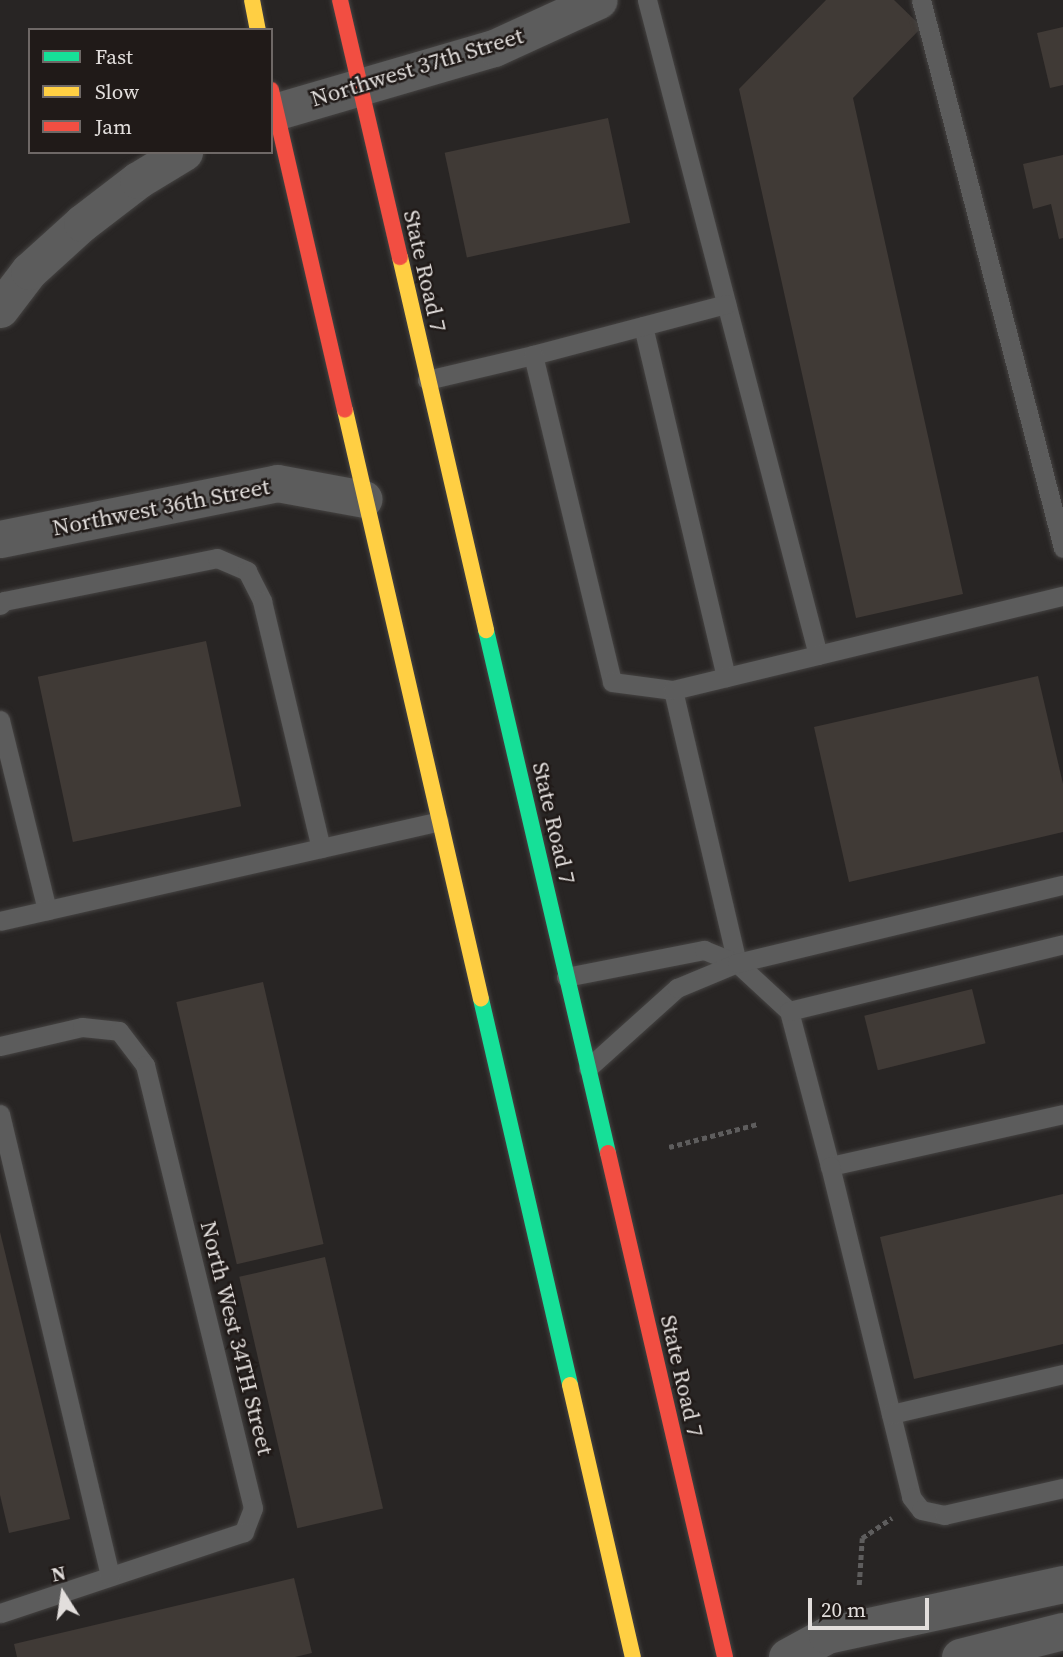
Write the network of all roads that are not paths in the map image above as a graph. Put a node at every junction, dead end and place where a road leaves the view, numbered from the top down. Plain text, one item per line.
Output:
1 (252, 0) edge
2 (340, 0) edge
3 (599, 0) edge
4 (647, 0) edge
5 (921, 0) edge
6 (258, 28) edge
7 (358, 85) junction
8 (273, 105) edge
9 (181, 154) edge
10 (726, 304) junction
11 (0, 309) edge
12 (643, 326) junction
13 (533, 355) junction
14 (427, 380) junction
15 (364, 499) junction
16 (0, 539) edge
17 (1063, 548) edge
18 (1063, 596) edge
19 (0, 605) edge
20 (818, 655) junction
21 (726, 677) junction
22 (673, 690) junction
23 (0, 720) edge
24 (439, 821) junction
25 (321, 848) junction
26 (1063, 885) edge
27 (47, 910) junction
28 (0, 921) edge
29 (1063, 944) edge
30 (737, 963) junction
31 (566, 977) junction
32 (789, 1011) junction
33 (0, 1046) edge
34 (588, 1068) junction
35 (0, 1114) edge
36 (1063, 1114) edge
37 (830, 1166) junction
38 (1063, 1374) edge
39 (891, 1415) junction
40 (1063, 1488) edge
41 (110, 1576) junction
42 (1063, 1584) edge
43 (0, 1613) edge
44 (1063, 1631) edge
45 (632, 1657) edge
46 (725, 1657) edge
47 (787, 1657) edge
48 (960, 1657) edge

1 - 6 main road
2 - 7 main road, State Road 7
3 - 7 street, Northwest 37th Street
4 - 10 lane
5 - 17 lane
7 - 8 street, Northwest 37th Street
7 - 14 main road, State Road 7
8 - 15 main road
9 - 11 street
10 - 12 lane
10 - 20 lane
12 - 13 lane
12 - 21 lane
13 - 14 lane
13 - 22 lane
14 - 31 main road, State Road 7
15 - 16 street, Northwest 36th Street
15 - 24 main road
18 - 20 lane
19 - 25 lane
20 - 21 lane
21 - 22 lane
22 - 30 lane
23 - 27 lane
24 - 25 lane
24 - 45 main road
25 - 27 lane
26 - 30 lane
27 - 28 lane
29 - 32 lane
30 - 31 lane
30 - 32 lane
30 - 34 lane
31 - 34 main road, State Road 7
32 - 37 lane
33 - 41 lane, North West 34TH Street
34 - 46 main road, State Road 7
35 - 41 lane
36 - 37 lane
37 - 39 lane
38 - 39 lane
39 - 40 lane
41 - 43 lane, North West 34TH Street
42 - 47 street
44 - 48 street

